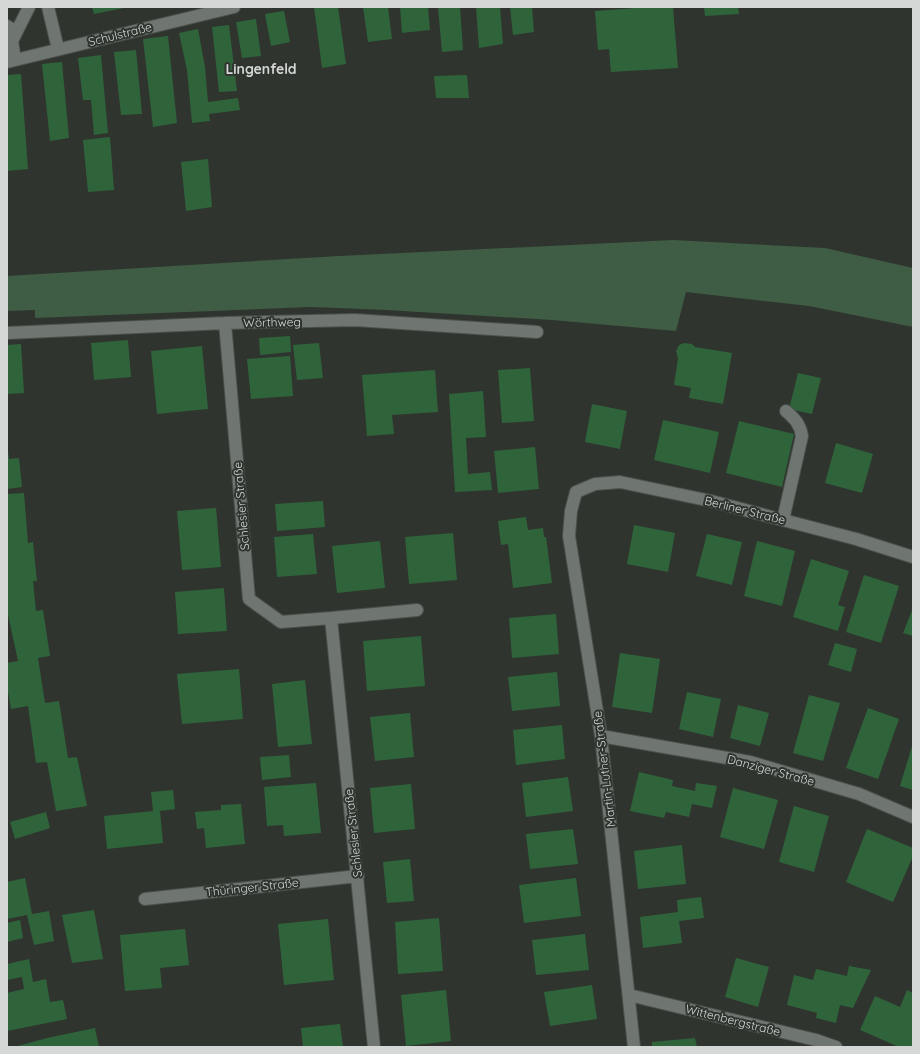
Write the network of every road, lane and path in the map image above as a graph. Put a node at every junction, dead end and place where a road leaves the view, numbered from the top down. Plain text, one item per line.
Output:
1 (29, 7) edge
2 (48, 7) edge
3 (234, 7) edge
4 (7, 26) edge
5 (12, 41) junction
6 (58, 49) junction
7 (11, 61) edge
8 (225, 323) junction
9 (537, 332) dead end
10 (7, 333) edge
11 (786, 411) dead end
12 (576, 492) joint
13 (783, 520) junction
14 (913, 558) edge
15 (417, 610) dead end
16 (331, 618) junction
17 (601, 736) junction
18 (913, 817) edge
19 (358, 876) junction
20 (146, 899) dead end
21 (629, 995) junction
22 (374, 1047) edge
23 (634, 1047) edge
24 (836, 1047) edge

1 - 5 street
2 - 6 street
3 - 6 street, Schulstraße
4 - 5 street
5 - 7 street
6 - 7 street, Schulstraße
8 - 9 street, Wörthweg
8 - 10 street, Wörthweg
8 - 16 street, Schlesier Straße
11 - 13 street
12 - 13 street, Berliner Straße
12 - 17 street, Martin-Luther-Straße
13 - 14 street, Berliner Straße
15 - 16 street, Schlesier Straße
16 - 19 street, Schlesier Straße
17 - 18 street, Danziger Straße
17 - 21 street, Martin-Luther-Straße
19 - 20 street, Thüringer Straße
19 - 22 street, Schlesier Straße
21 - 23 street, Martin-Luther-Straße
21 - 24 street, Wittenbergstraße

